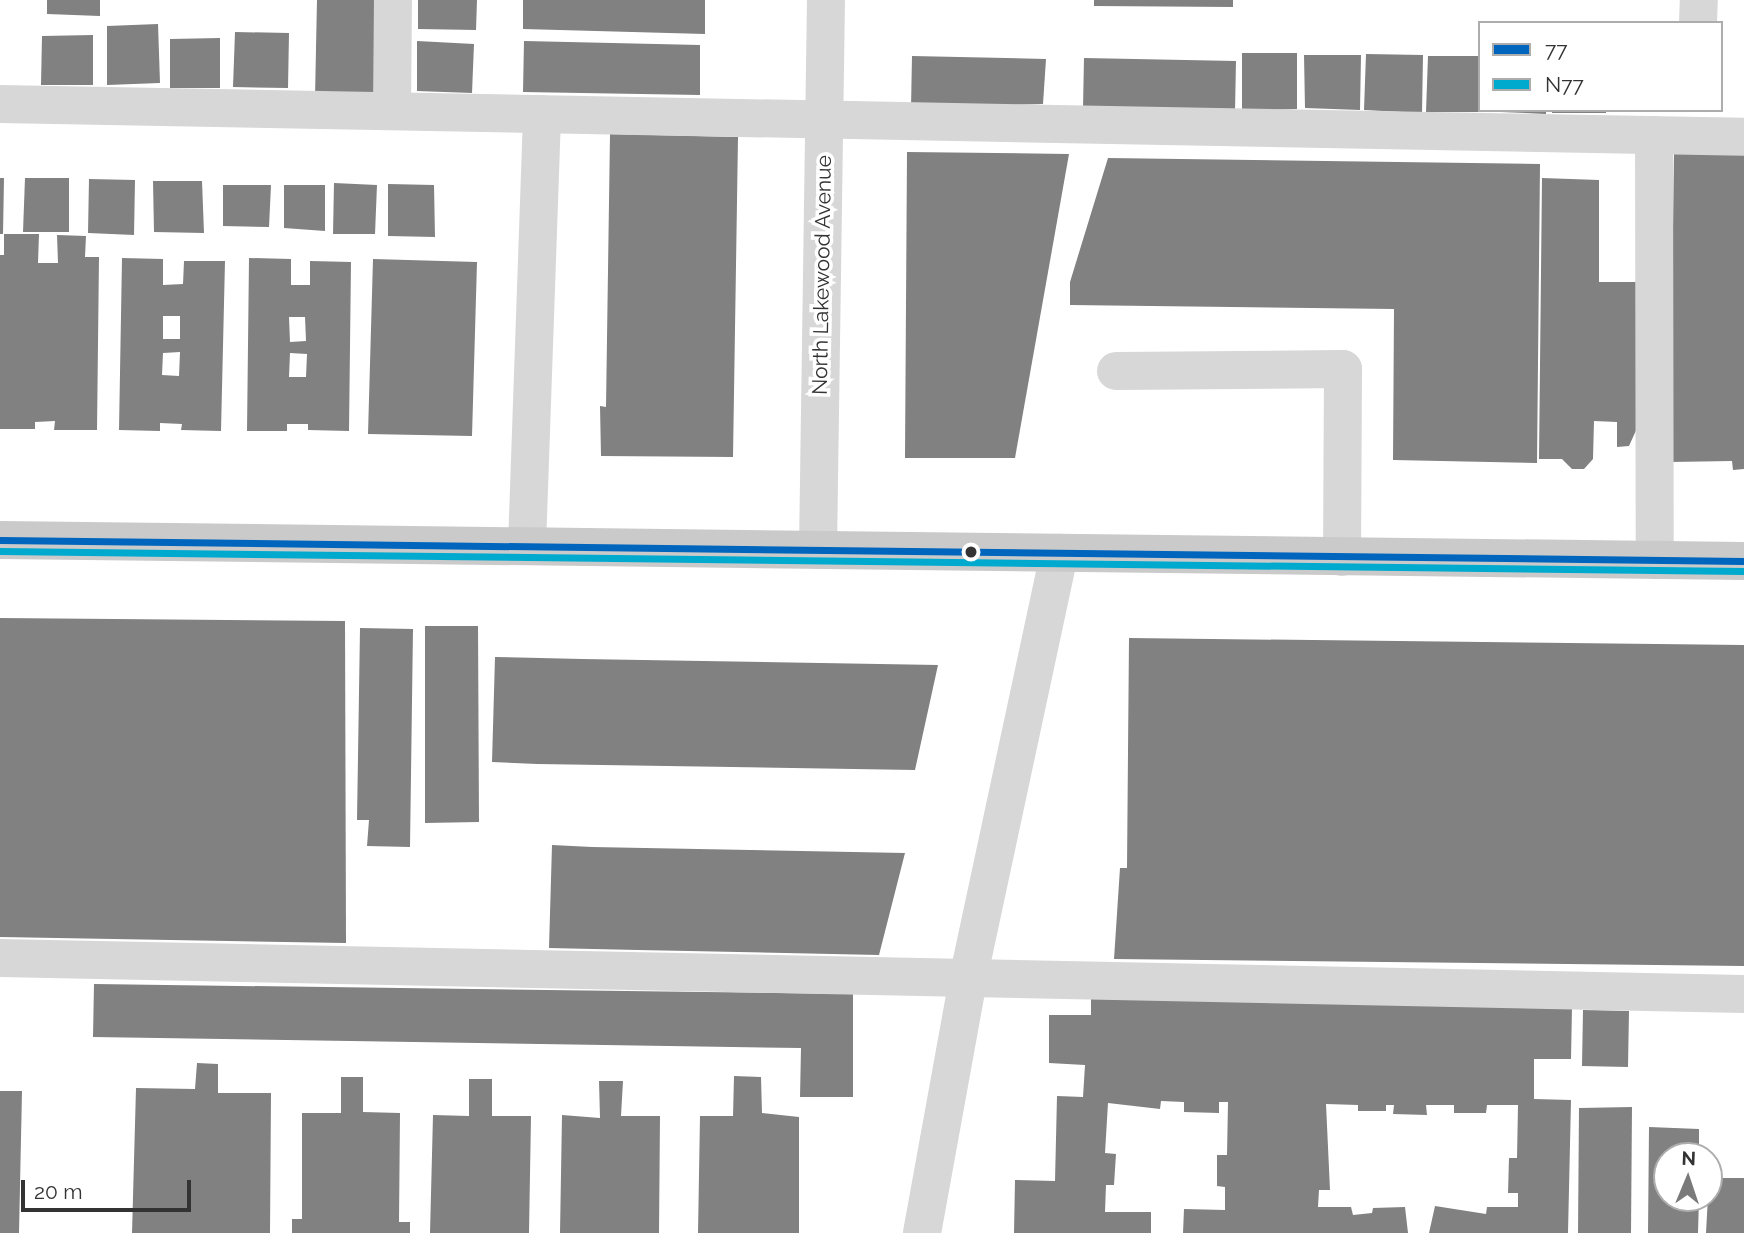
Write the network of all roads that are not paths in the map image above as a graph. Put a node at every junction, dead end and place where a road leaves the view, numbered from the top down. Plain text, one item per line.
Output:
1 (393, 0) edge
2 (826, 0) edge
3 (1699, 0) edge
4 (1698, 21) edge
5 (0, 104) edge
6 (392, 111) junction
7 (542, 114) junction
8 (825, 119) junction
9 (1697, 123) edge
10 (1654, 135) junction
11 (1744, 137) edge
12 (1116, 371) dead end
13 (0, 540) edge
14 (527, 546) junction
15 (818, 550) junction
16 (1059, 553) junction
17 (1342, 557) junction
18 (1655, 560) junction
19 (1744, 561) edge
20 (0, 958) edge
21 (968, 979) junction
22 (1744, 994) edge
23 (922, 1233) edge

1 - 6 street
2 - 8 street, North Lakewood Avenue
3 - 4 street
5 - 6 street
6 - 7 street
7 - 8 street
7 - 14 street
8 - 10 street
8 - 15 street, North Lakewood Avenue
9 - 10 street
9 - 11 street
10 - 18 street
12 - 17 street
13 - 14 main road
14 - 15 main road
15 - 16 main road
16 - 17 main road
16 - 21 street
17 - 18 main road
18 - 19 main road
20 - 21 street
21 - 22 street
21 - 23 street

